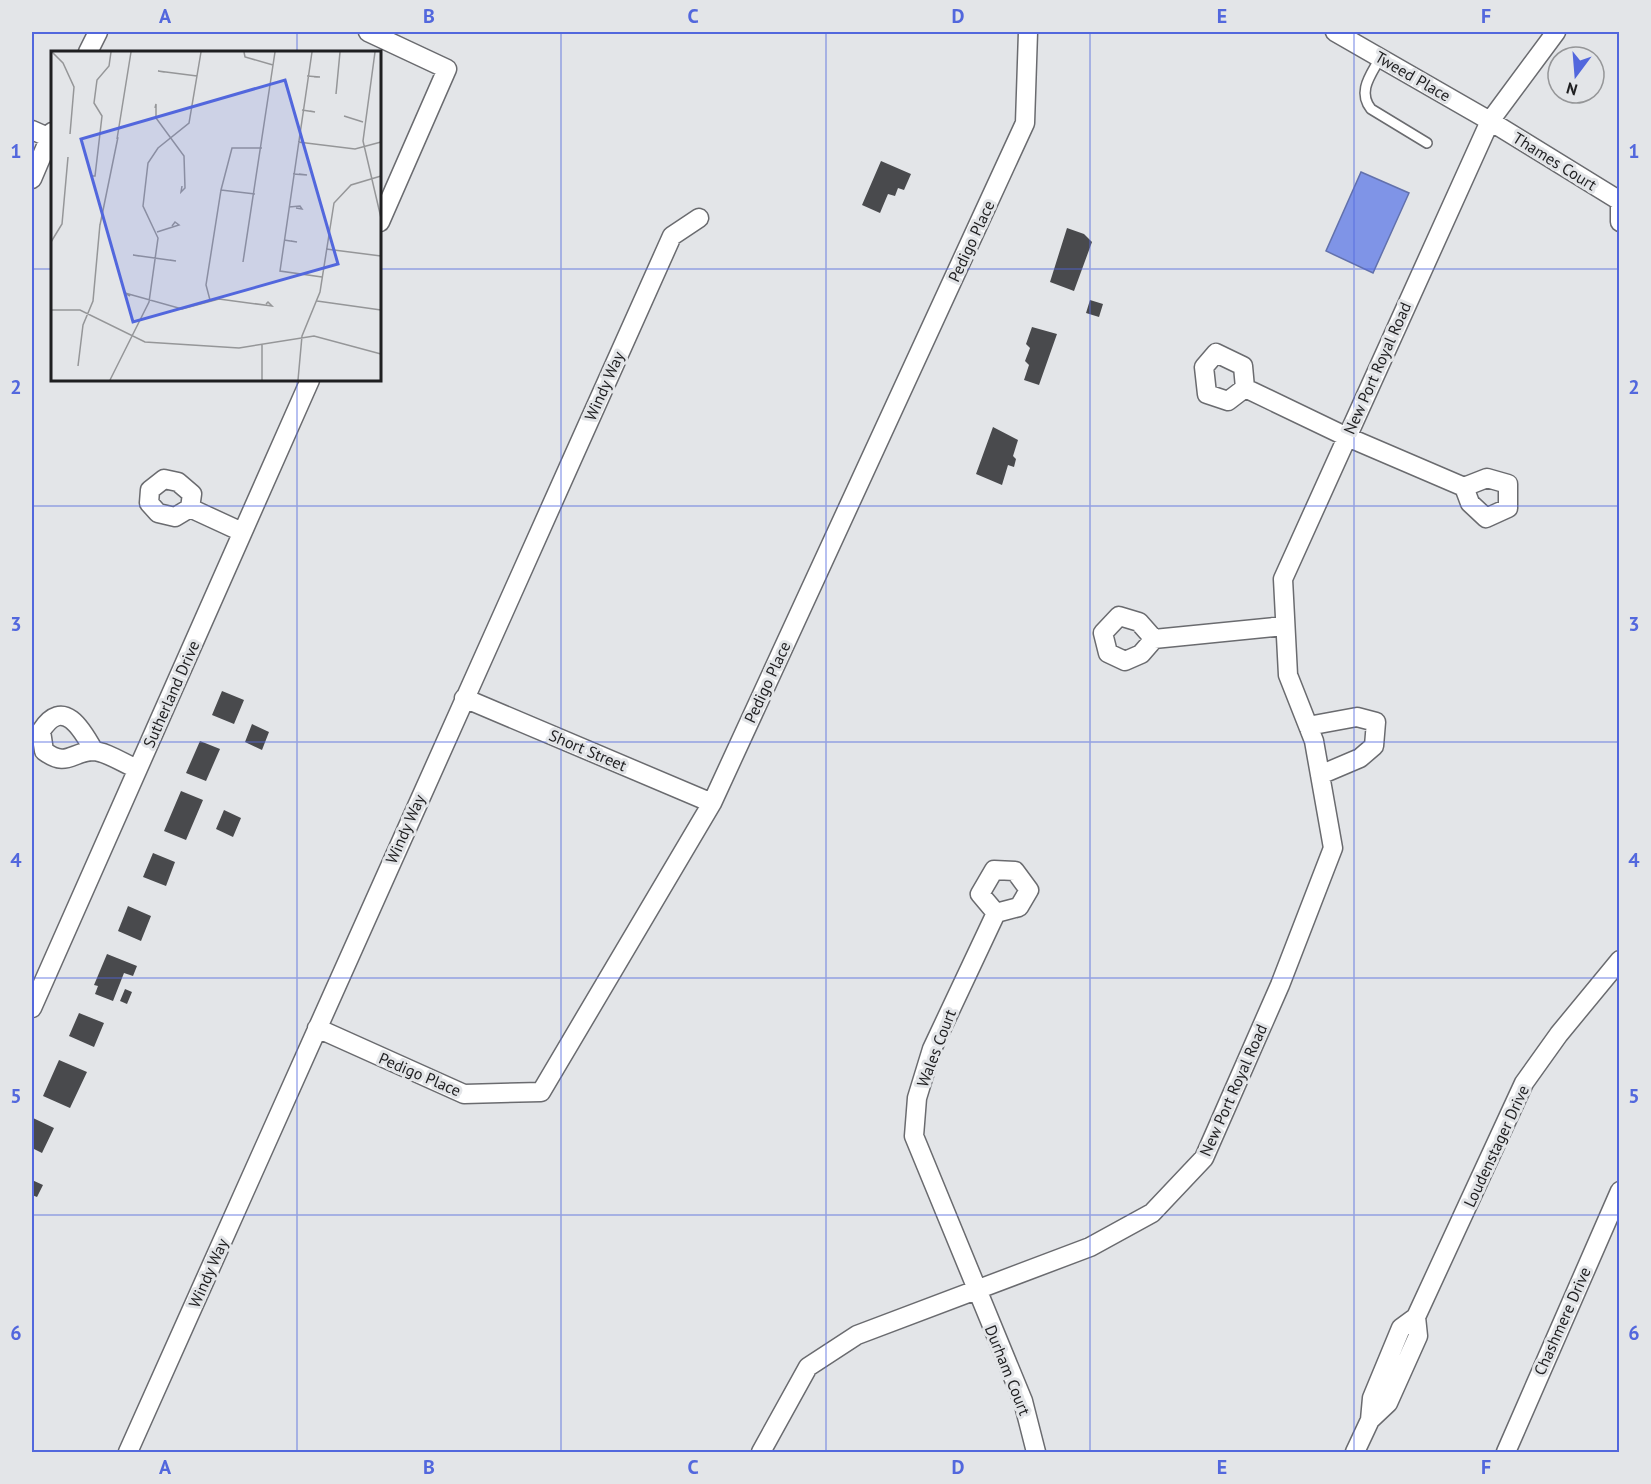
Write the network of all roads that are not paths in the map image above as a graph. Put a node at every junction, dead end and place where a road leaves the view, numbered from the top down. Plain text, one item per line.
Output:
1 (98, 32) edge
2 (368, 32) edge
3 (1028, 32) edge
4 (1335, 32) edge
5 (1556, 32) edge
6 (88, 51) edge
7 (1380, 57) junction
8 (1490, 121) junction
9 (32, 130) edge
10 (51, 135) edge
11 (1427, 143) dead end
12 (32, 178) edge
13 (1620, 203) edge
14 (699, 218) dead end
15 (381, 220) edge
16 (1620, 222) edge
17 (310, 381) edge
18 (1245, 388) dead end
19 (1345, 436) junction
20 (1464, 487) dead end
21 (190, 508) dead end
22 (242, 532) junction
23 (1284, 626) junction
24 (1154, 639) dead end
25 (464, 698) junction
26 (1308, 726) junction
27 (94, 751) dead end
28 (137, 770) junction
29 (1320, 775) junction
30 (712, 803) junction
31 (996, 913) dead end
32 (1620, 960) edge
33 (34, 997) edge
34 (317, 1028) junction
35 (1620, 1191) edge
36 (975, 1290) junction
37 (128, 1452) edge
38 (761, 1452) edge
39 (1036, 1452) edge
40 (1355, 1452) edge
41 (1506, 1452) edge

1 - 6 street
2 - 15 street
3 - 30 street, Pedigo Place
4 - 7 street, Tweed Place
5 - 8 street, New Port Royal Road
7 - 8 street, Tweed Place
7 - 11 lane
8 - 13 street, Thames Court
8 - 19 street, New Port Royal Road
9 - 10 street
10 - 12 street
13 - 16 street, Thames Court
14 - 25 street, Windy Way
17 - 22 street, Sutherland Drive
18 - 19 street
19 - 20 street
19 - 23 street, New Port Royal Road
21 - 22 street
22 - 28 street, Sutherland Drive
23 - 24 street
23 - 26 street, New Port Royal Road
25 - 30 street, Short Street
25 - 34 street, Windy Way
26 - 29 street, New Port Royal Road
26 - 29 street
27 - 28 street
28 - 33 street, Sutherland Drive
29 - 36 street, New Port Royal Road
30 - 34 street, Pedigo Place
31 - 36 street, Wales Court
32 - 40 street, Loudenstager Drive
34 - 37 street, Windy Way
35 - 41 street, Chashmere Drive
36 - 38 street, New Port Royal Road
36 - 39 street, Durham Court

